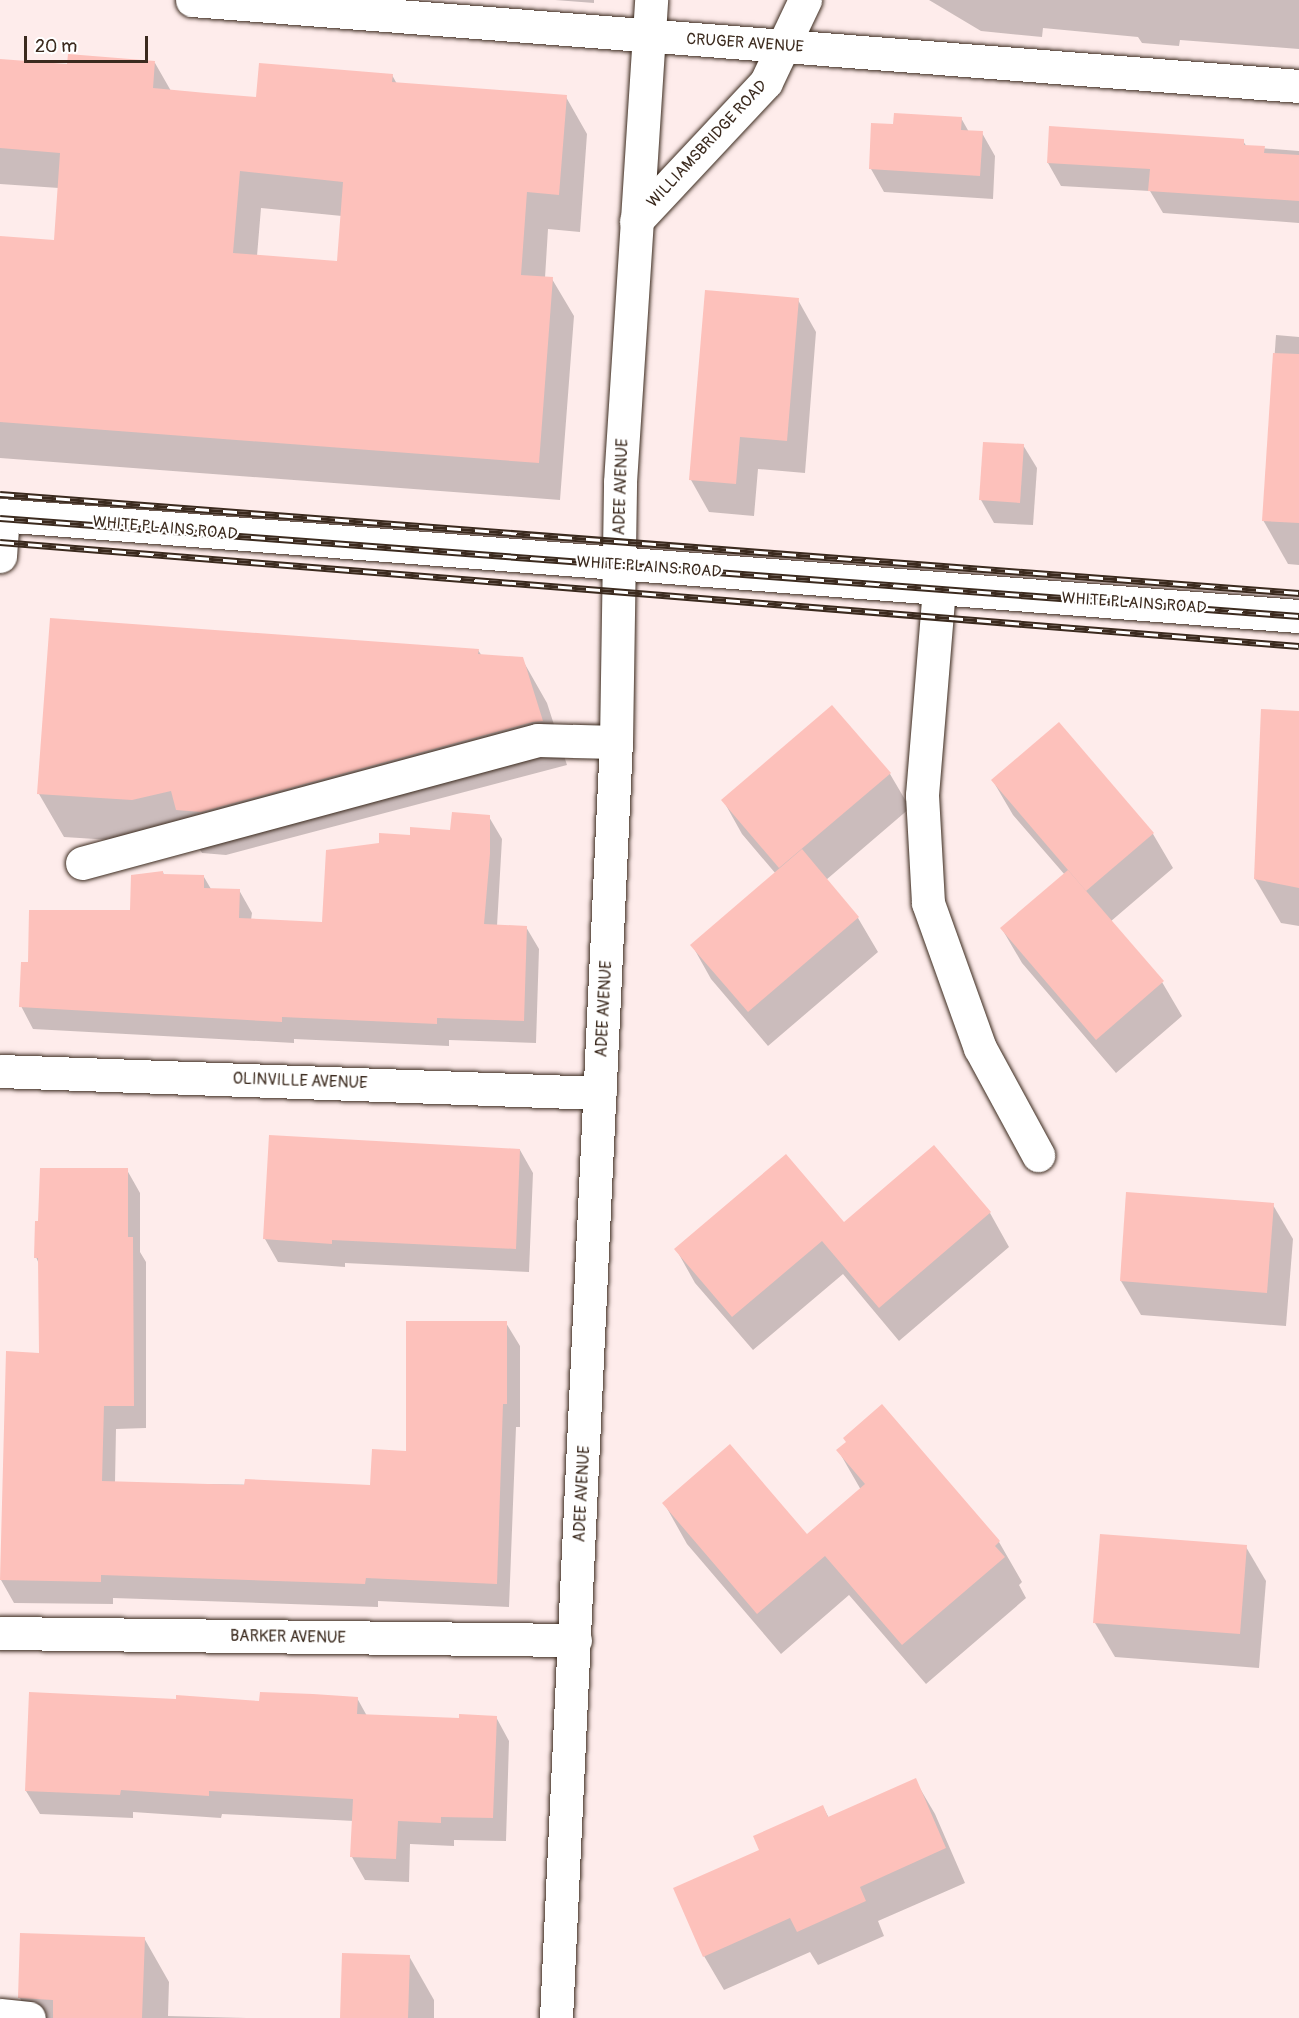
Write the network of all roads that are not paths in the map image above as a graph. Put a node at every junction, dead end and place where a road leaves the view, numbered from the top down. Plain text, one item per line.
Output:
1 (192, 0) edge
2 (651, 0) edge
3 (805, 0) edge
4 (648, 36) junction
5 (784, 45) junction
6 (1299, 86) edge
7 (636, 221) junction
8 (1, 515) edge
9 (0, 556) edge
10 (619, 564) junction
11 (939, 588) junction
12 (1299, 616) edge
13 (616, 742) junction
14 (82, 863) dead end
15 (0, 1071) edge
16 (600, 1093) junction
17 (1038, 1155) dead end
18 (0, 1633) edge
19 (575, 1640) junction
20 (0, 2015) edge
21 (29, 2018) edge
22 (556, 2018) edge

1 - 4 street, CRUGER AVENUE
2 - 4 street, ADEE AVENUE
3 - 5 street, WILLIAMSBRIDGE ROAD
4 - 5 street, CRUGER AVENUE
4 - 7 street, ADEE AVENUE
5 - 6 street, CRUGER AVENUE
5 - 7 street, WILLIAMSBRIDGE ROAD
7 - 10 street, ADEE AVENUE
8 - 9 street
8 - 10 street, WHITE PLAINS ROAD
10 - 11 street, WHITE PLAINS ROAD
10 - 13 street, ADEE AVENUE
11 - 12 street, WHITE PLAINS ROAD
11 - 17 street
13 - 14 street
13 - 16 street, ADEE AVENUE
15 - 16 street, OLINVILLE AVENUE
16 - 19 street, ADEE AVENUE
18 - 19 street, BARKER AVENUE
19 - 22 street, ADEE AVENUE
20 - 21 street

